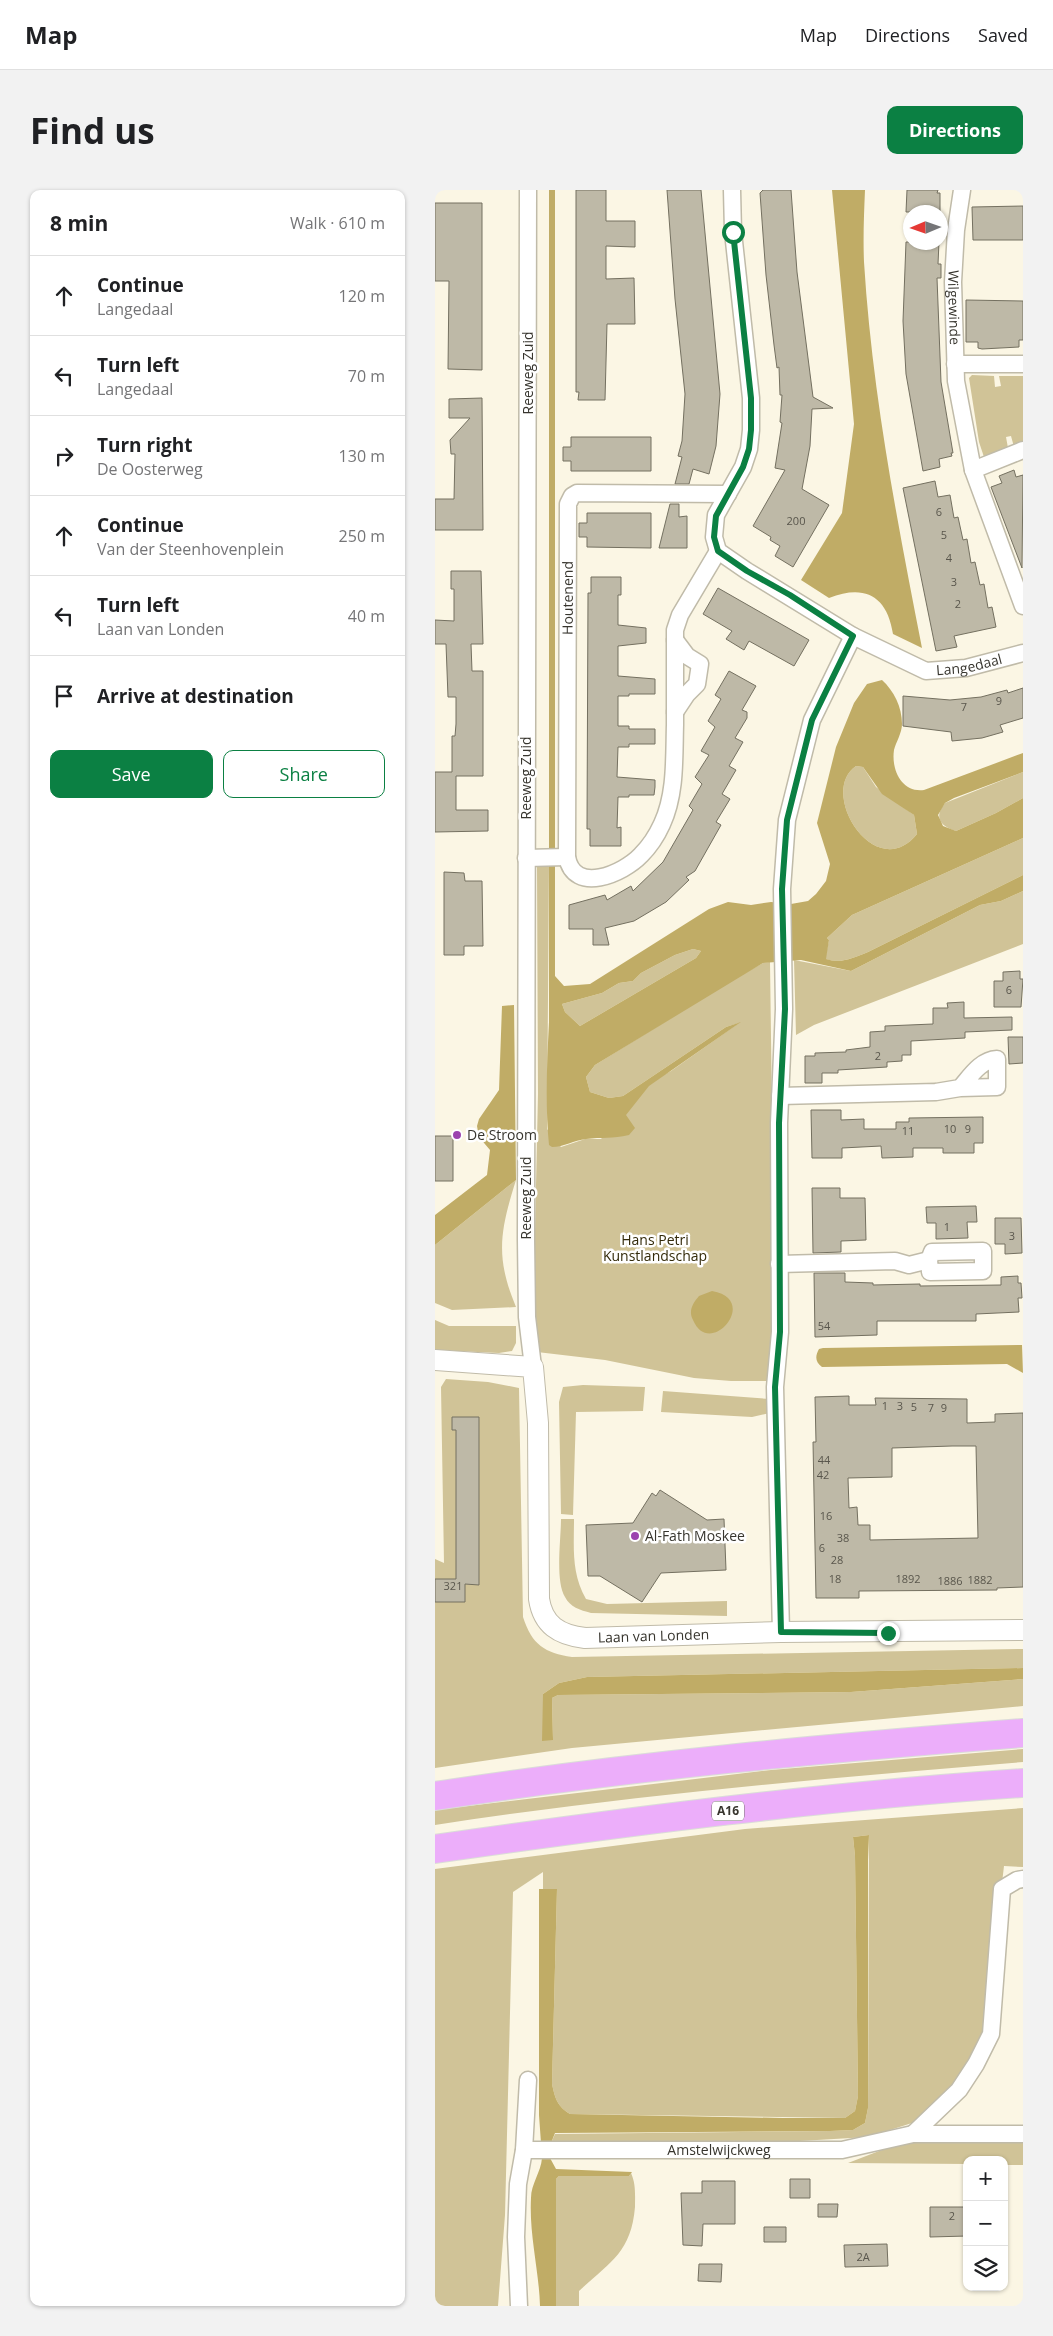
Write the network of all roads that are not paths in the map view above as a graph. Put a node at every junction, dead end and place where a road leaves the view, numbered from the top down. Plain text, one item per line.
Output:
1 (528, 190) edge
2 (732, 190) edge
3 (962, 190) edge
4 (955, 364) junction
5 (1023, 364) edge
6 (1023, 450) edge
7 (973, 470) junction
8 (728, 494) junction
9 (718, 551) junction
10 (1023, 606) edge
11 (853, 636) junction
12 (675, 640) junction
13 (1023, 653) edge
14 (675, 712) junction
15 (533, 858) junction
16 (567, 858) junction
17 (959, 1088) dead end
18 (781, 1096) junction
19 (929, 1260) dead end
20 (779, 1264) junction
21 (435, 1360) edge
22 (533, 1367) junction
23 (1023, 1630) edge
24 (781, 1632) junction
25 (1023, 1733) edge
26 (1023, 1783) edge
27 (435, 1796) edge
28 (435, 1849) edge
29 (1023, 1880) edge
30 (528, 2080) dead end
31 (913, 2134) junction
32 (1023, 2134) edge
33 (524, 2150) junction
34 (519, 2306) edge

1 - 15 street, Reeweg Zuid
2 - 8 street
3 - 4 street, Wilgewinde
4 - 5 street, Wilgewinde
4 - 7 street, Wilgewinde
6 - 7 street
7 - 10 street, Wilgewinde
8 - 9 street
8 - 16 street, Houtenend
9 - 11 street, Langedaal
9 - 12 street
11 - 13 street, Langedaal
11 - 18 street
12 - 14 street
12 - 14 street
14 - 16 street
15 - 16 street
15 - 22 street, Reeweg Zuid
17 - 18 street
18 - 20 street
19 - 20 street
20 - 24 street
21 - 22 street
22 - 24 street, Laan van Londen
23 - 24 street, Laan van Londen
25 - 27 highway
26 - 28 highway, A16
29 - 31 street
30 - 33 street
31 - 32 street, Amstelwijckweg
31 - 33 street, Amstelwijckweg
33 - 34 street

